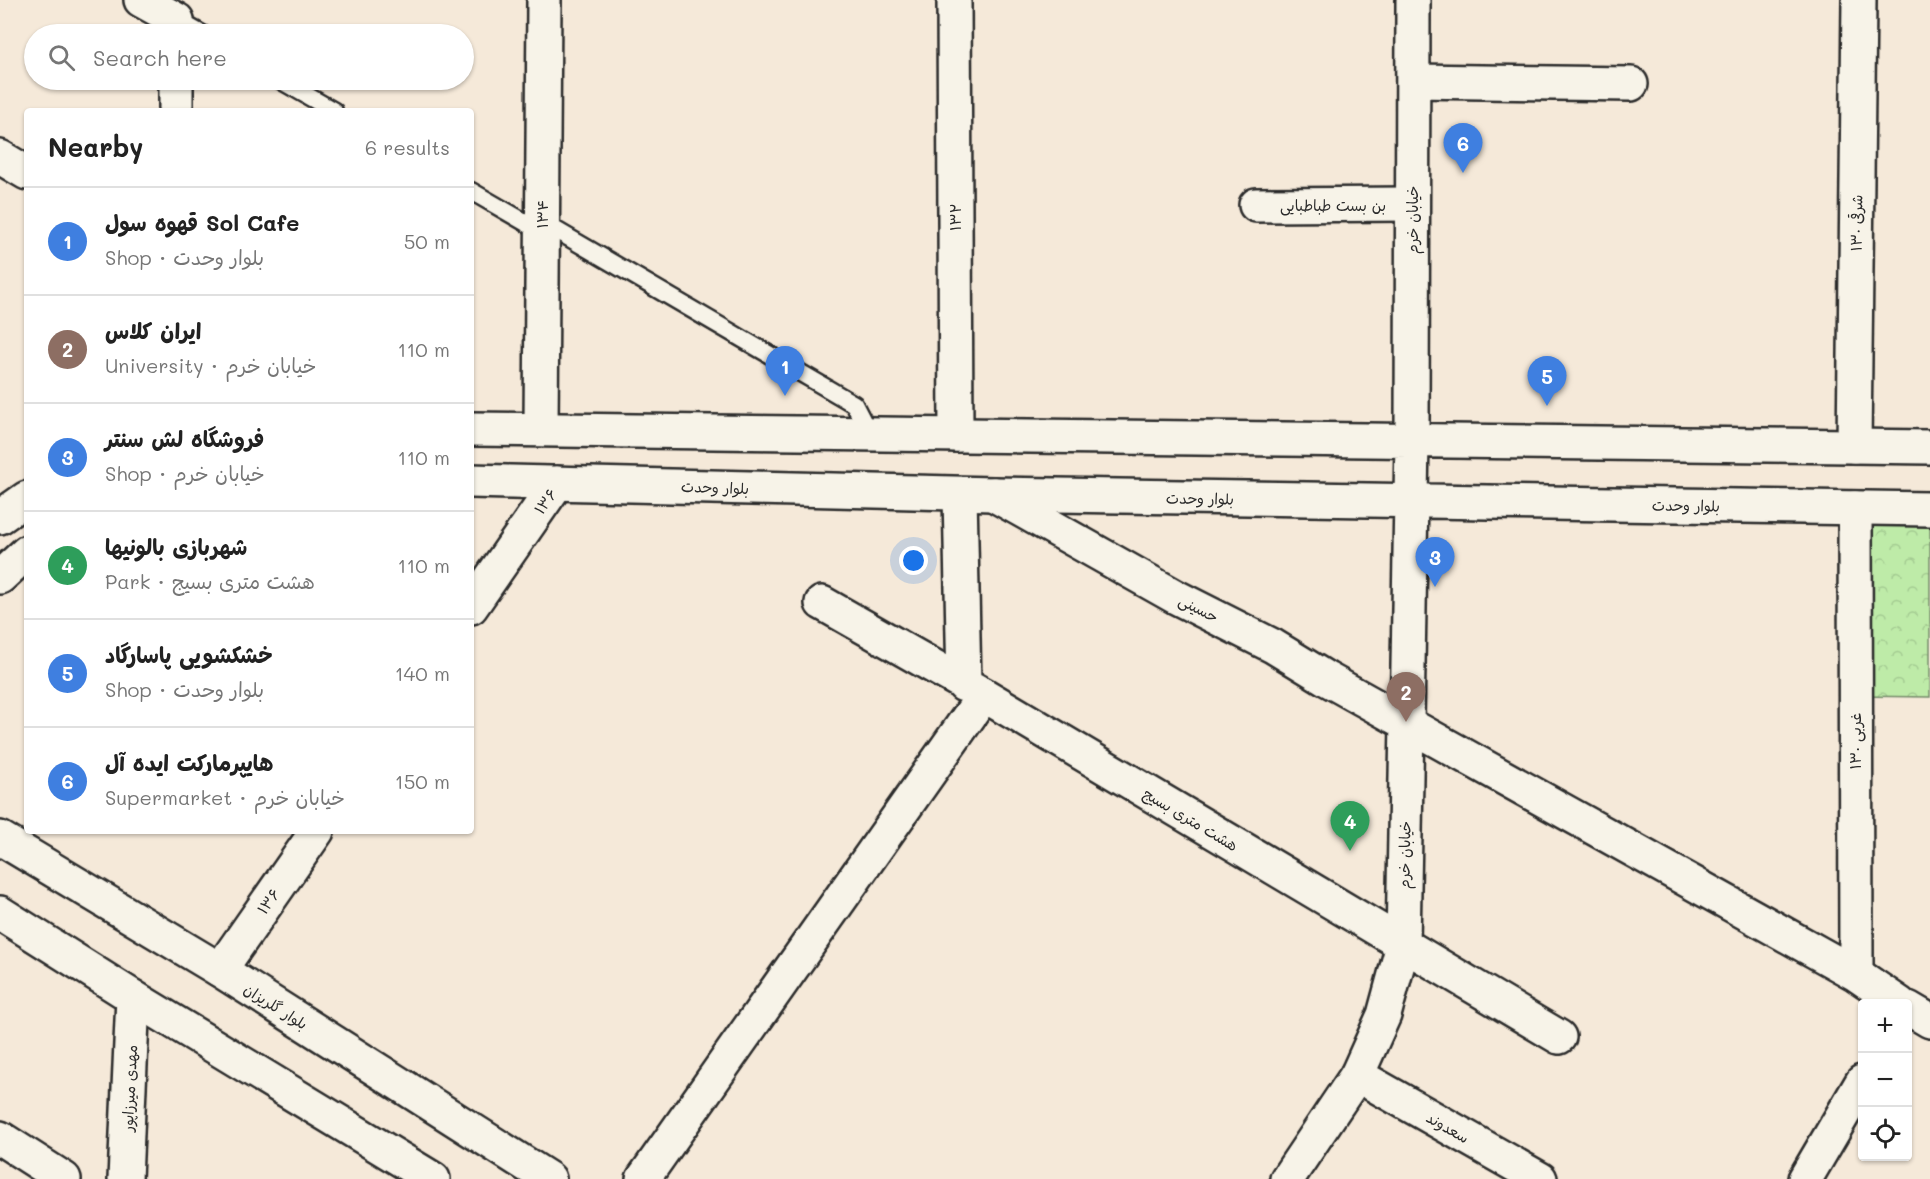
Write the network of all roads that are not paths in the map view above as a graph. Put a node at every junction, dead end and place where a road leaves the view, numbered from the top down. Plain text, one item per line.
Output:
1 (141, 0) edge
2 (544, 0) edge
3 (954, 0) edge
4 (1413, 0) edge
5 (1859, 0) edge
6 (183, 22) edge
7 (1414, 81) junction
8 (1631, 84) dead end
9 (176, 90) edge
10 (297, 90) edge
11 (176, 108) edge
12 (329, 108) edge
13 (0, 157) edge
14 (24, 171) edge
15 (474, 192) edge
16 (1411, 204) junction
17 (1256, 205) dead end
18 (542, 227) junction
19 (474, 429) edge
20 (541, 429) junction
21 (869, 433) junction
22 (956, 435) junction
23 (1412, 441) junction
24 (1854, 446) junction
25 (1930, 447) edge
26 (474, 481) edge
27 (557, 483) junction
28 (960, 494) junction
29 (993, 494) junction
30 (24, 500) edge
31 (1411, 501) junction
32 (1855, 508) junction
33 (1930, 509) edge
34 (0, 517) edge
35 (24, 555) edge
36 (0, 577) edge
37 (474, 603) edge
38 (822, 603) dead end
39 (974, 690) junction
40 (1406, 721) junction
41 (314, 834) edge
42 (0, 838) edge
43 (0, 913) edge
44 (1403, 945) junction
45 (220, 970) junction
46 (1856, 974) junction
47 (133, 997) junction
48 (1893, 999) edge
49 (1912, 1010) edge
50 (1930, 1021) edge
51 (1559, 1037) dead end
52 (1357, 1074) junction
53 (1858, 1090) edge
54 (0, 1138) edge
55 (64, 1179) edge
56 (125, 1179) edge
57 (433, 1179) edge
58 (549, 1179) edge
59 (643, 1179) edge
60 (1287, 1179) edge
61 (1540, 1179) edge
62 (1805, 1179) edge

1 - 6 street
2 - 18 street, ۱۳۴
3 - 22 street, ۱۳۲
4 - 7 street, خیابان خرم
5 - 24 street, ۱۳۰ شرقی
7 - 8 street
7 - 16 street, خیابان خرم
9 - 11 street
10 - 12 lane
13 - 14 street
15 - 18 lane
16 - 17 street, بن بست طباطبایی
16 - 23 street, خیابان خرم
18 - 20 street, ۱۳۴
18 - 21 lane
19 - 20 street
20 - 21 street
21 - 22 street
22 - 23 street
23 - 24 street
23 - 31 street, خیابان خرم
24 - 25 street
26 - 27 street, بلوار وحدت
27 - 28 street, بلوار وحدت
27 - 37 street, ۱۳۶
28 - 29 street, بلوار وحدت
28 - 39 street
29 - 31 street, بلوار وحدت
29 - 40 street, حسینی
30 - 34 street
31 - 32 street, بلوار وحدت
31 - 40 street, خیابان خرم
32 - 33 street, بلوار وحدت
32 - 46 street, ۱۳۰ غربی
35 - 36 street
38 - 39 street, هشت متری بسیج
39 - 44 street, هشت متری بسیج
39 - 59 street
40 - 44 street, خیابان خرم
40 - 46 street, حسینی
41 - 45 street, ۱۳۶
42 - 45 street, بلوار گلریزان
43 - 47 street
44 - 51 street, هشت متری بسیج
44 - 52 street, خیابان خرم
45 - 58 street, بلوار گلریزان
46 - 48 street, حسینی
47 - 56 street, مهدی میرزاپور
47 - 57 street
49 - 50 street
52 - 60 street, خیابان خرم
52 - 61 street, سعدوند
53 - 62 street
54 - 55 street

